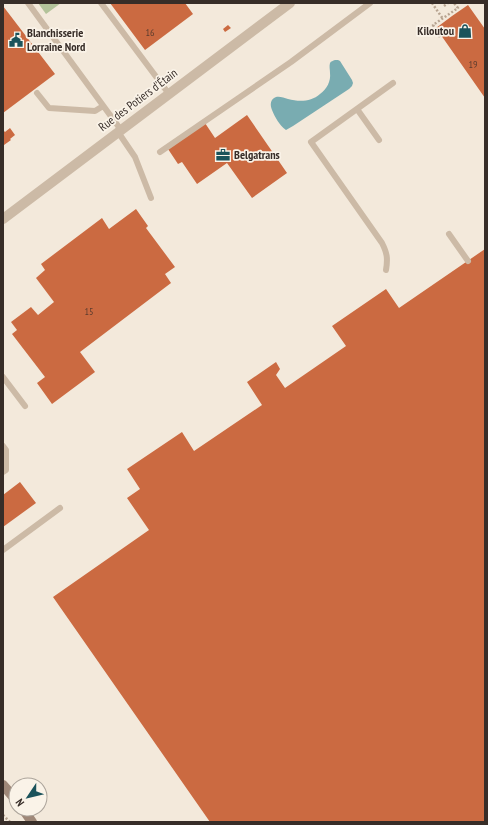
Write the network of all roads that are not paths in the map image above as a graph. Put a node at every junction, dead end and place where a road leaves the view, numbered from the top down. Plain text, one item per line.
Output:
1 (28, 3) edge
2 (101, 3) edge
3 (290, 3) edge
4 (370, 3) edge
5 (393, 83) dead end
6 (37, 93) dead end
7 (169, 94) junction
8 (103, 106) junction
9 (357, 109) junction
10 (119, 131) junction
11 (379, 140) dead end
12 (160, 152) dead end
13 (151, 198) dead end
14 (3, 219) edge
15 (449, 234) dead end
16 (468, 260) dead end
17 (386, 270) dead end
18 (3, 377) edge
19 (25, 406) dead end
20 (3, 446) edge
21 (3, 472) edge
22 (60, 508) dead end
23 (3, 550) edge

1 - 8 lane
2 - 7 lane
3 - 7 street, Rue des Potiers d'Étain
4 - 12 lane
5 - 9 lane
6 - 8 lane
7 - 10 street, Rue des Potiers d'Étain
8 - 10 lane
9 - 11 lane
9 - 17 lane
10 - 13 lane
10 - 14 street, Rue des Potiers d'Étain
15 - 16 lane
18 - 19 lane
20 - 21 lane
22 - 23 lane

